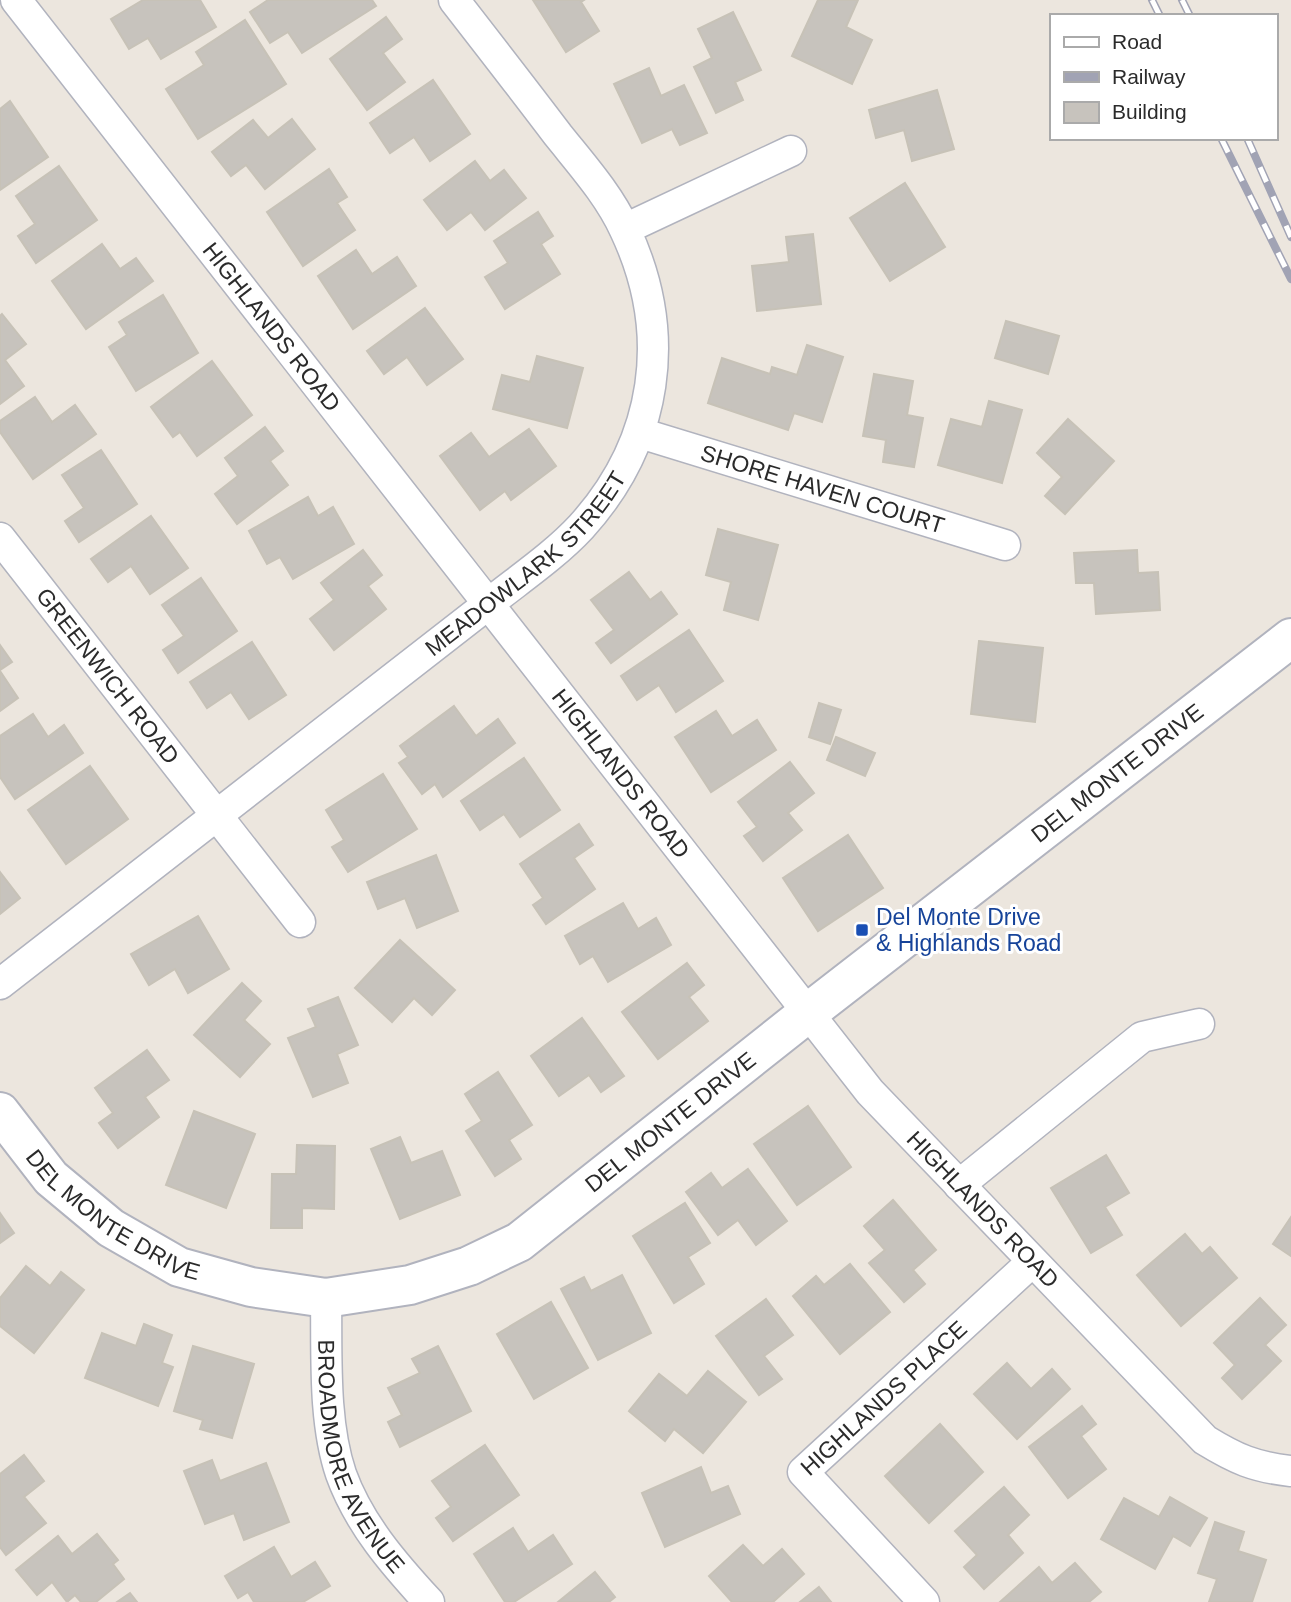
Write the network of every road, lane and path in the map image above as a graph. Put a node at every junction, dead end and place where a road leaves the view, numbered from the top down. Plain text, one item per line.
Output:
1 (16, 0) edge
2 (454, 0) edge
3 (791, 151) dead end
4 (625, 229) junction
5 (640, 433) junction
6 (0, 538) edge
7 (1005, 545) dead end
8 (487, 605) junction
9 (1291, 638) edge
10 (216, 815) junction
11 (300, 922) dead end
12 (0, 984) edge
13 (809, 1012) junction
14 (1199, 1024) dead end
15 (0, 1112) edge
16 (959, 1185) junction
17 (1032, 1262) junction
18 (326, 1298) junction
19 (1291, 1471) edge
20 (429, 1602) edge
21 (924, 1602) edge

1 - 8 street, HIGHLANDS ROAD
2 - 4 street, MEADOWLARK STREET
3 - 4 street
4 - 5 street, MEADOWLARK STREET
5 - 7 street, SHORE HAVEN COURT
5 - 8 street, MEADOWLARK STREET
6 - 10 street, GREENWICH ROAD
8 - 10 street, MEADOWLARK STREET
8 - 13 street, HIGHLANDS ROAD
9 - 13 street, DEL MONTE DRIVE
10 - 11 street, GREENWICH ROAD
10 - 12 street, MEADOWLARK STREET
13 - 16 street, HIGHLANDS ROAD
13 - 18 street, DEL MONTE DRIVE
14 - 16 street
15 - 18 street, DEL MONTE DRIVE
16 - 17 street, HIGHLANDS ROAD
17 - 19 street, HIGHLANDS ROAD
17 - 21 street, HIGHLANDS PLACE
18 - 20 street, BROADMORE AVENUE

